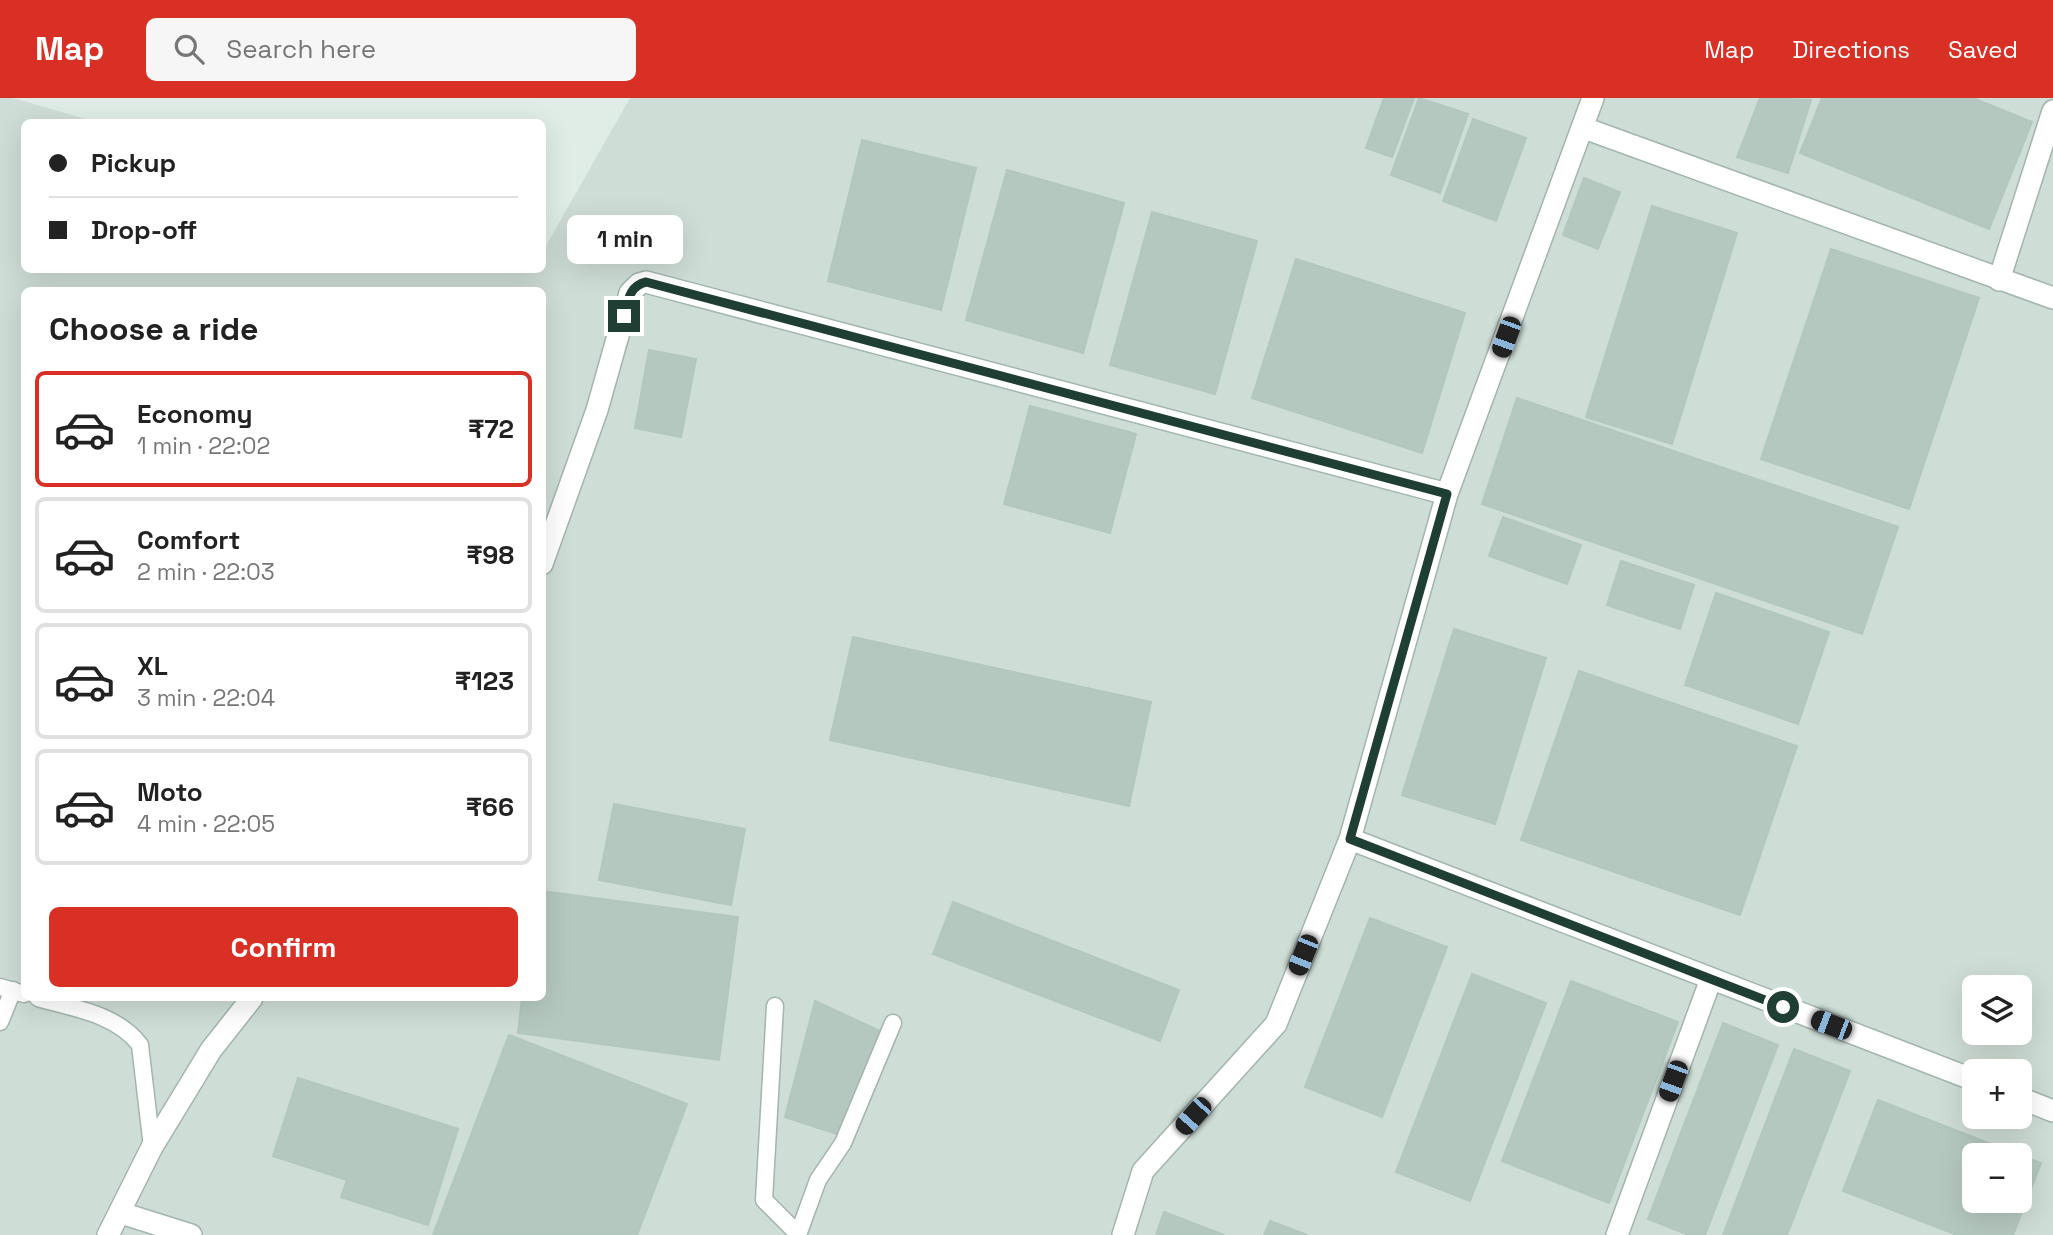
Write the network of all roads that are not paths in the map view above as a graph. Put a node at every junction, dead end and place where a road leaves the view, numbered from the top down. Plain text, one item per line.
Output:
1 (1593, 98) edge
2 (2053, 111) edge
3 (1584, 128) junction
4 (1999, 281) junction
5 (2053, 299) edge
6 (1447, 494) junction
7 (546, 553) edge
8 (1350, 839) junction
9 (1711, 979) junction
10 (13, 990) edge
11 (48, 1001) edge
12 (250, 1001) edge
13 (775, 1006) dead end
14 (0, 1022) edge
15 (893, 1023) dead end
16 (1962, 1075) edge
17 (2032, 1103) edge
18 (2053, 1111) edge
19 (152, 1147) junction
20 (121, 1213) junction
21 (798, 1234) edge
22 (108, 1235) edge
23 (191, 1235) edge
24 (1124, 1235) edge
25 (1617, 1235) edge

1 - 3 street
2 - 4 street
3 - 4 street
3 - 6 street
4 - 5 street
6 - 7 street
6 - 8 street
8 - 9 street
8 - 24 street
9 - 16 street
9 - 25 street
10 - 14 lane
11 - 19 lane
12 - 19 street
13 - 21 lane
15 - 21 lane
17 - 18 street
19 - 20 street
20 - 22 street
20 - 23 street

